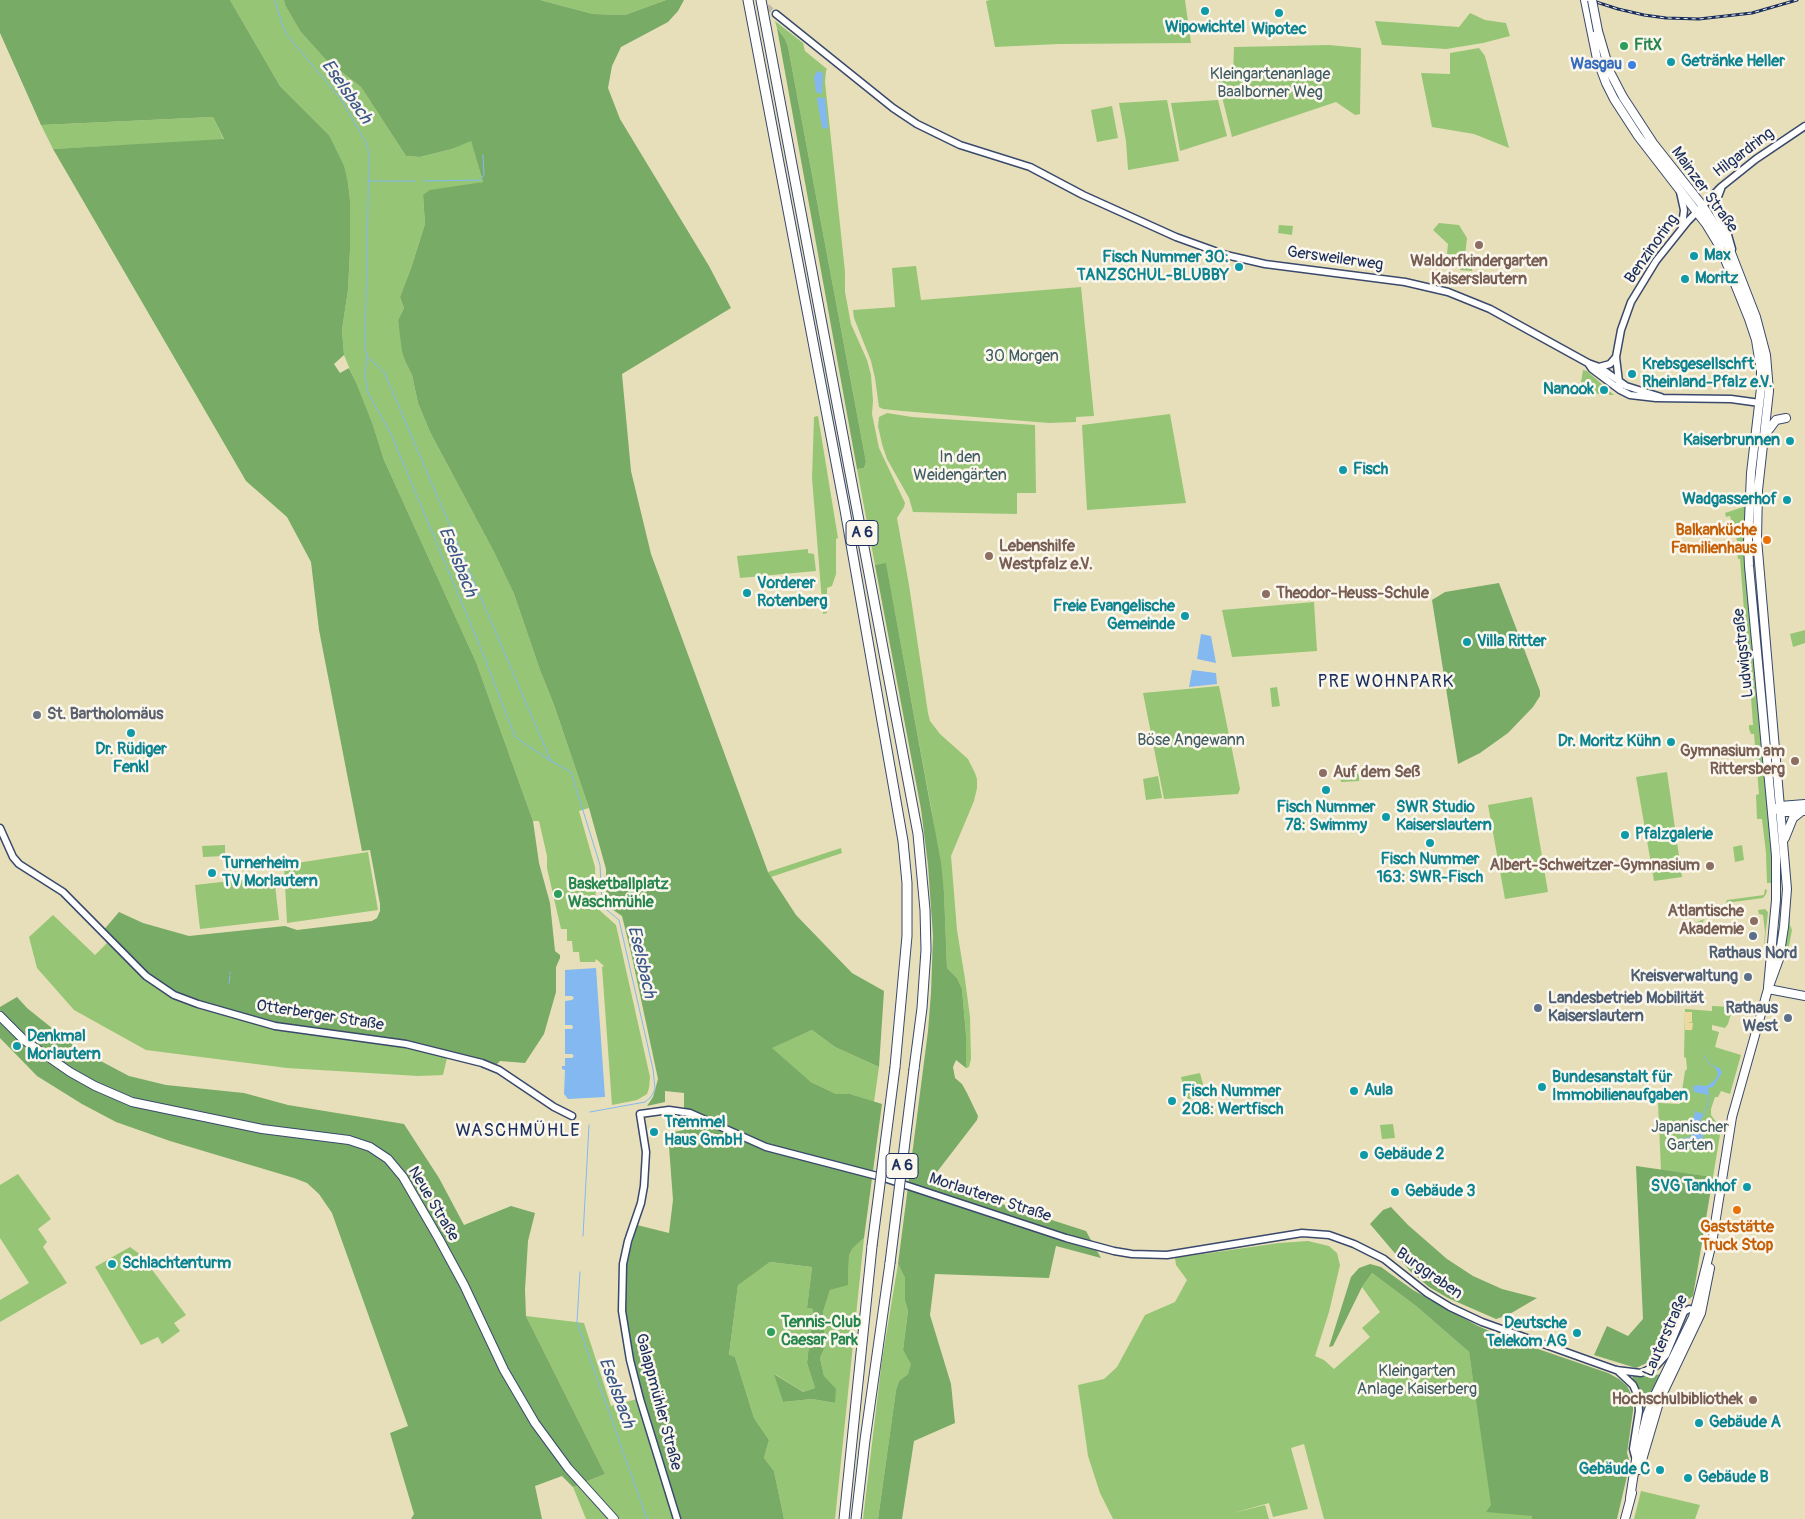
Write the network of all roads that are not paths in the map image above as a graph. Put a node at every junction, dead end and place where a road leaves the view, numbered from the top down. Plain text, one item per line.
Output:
1 (748, 0) edge
2 (761, 0) edge
3 (1585, 0) edge
4 (1592, 0) edge
5 (776, 14) tunnel mouth
6 (1594, 30) junction
7 (1805, 126) edge
8 (1721, 187) junction
9 (1679, 191) junction
10 (1702, 205) junction
11 (1696, 212) junction
12 (1681, 228) junction
13 (1733, 256) junction
14 (1616, 357) junction
15 (1588, 363) junction
16 (1599, 367) junction
17 (1618, 380) junction
18 (1620, 390) junction
19 (1661, 397) junction
20 (1765, 406) junction
21 (1786, 418) dead end
22 (1764, 438) junction
23 (1804, 809) edge
24 (1778, 810) junction
25 (0, 828) edge
26 (1784, 842) junction
27 (1787, 898) joint
28 (1776, 900) joint
29 (1768, 990) junction
30 (1805, 996) edge
31 (0, 1016) edge
32 (640, 1114) joint
33 (572, 1116) dead end
34 (1132, 1254) joint
35 (1697, 1315) junction
36 (1616, 1370) junction
37 (1636, 1460) junction
38 (1630, 1498) junction
39 (614, 1519) edge
40 (678, 1519) edge
41 (844, 1519) edge
42 (856, 1519) edge
43 (1625, 1519) edge

1 - 41 highway, A 6, bridge
2 - 42 highway, A 6, bridge
3 - 6 main road, Mainzer Straße
4 - 6 main road, Mainzer Straße, bridge
5 - 15 street, Gersweilerweg
6 - 9 main road, Mainzer Straße
6 - 10 main road, Mainzer Straße
7 - 8 street, Hilgardring
8 - 10 street, Hilgardring
8 - 13 street
9 - 11 main road, Mainzer Straße
9 - 12 street
10 - 11 street, Hilgardring
10 - 13 main road, Mainzer Straße
11 - 12 street, Benzinoring
11 - 20 main road, Mainzer Straße
12 - 14 street, Benzinoring
13 - 20 main road, Mainzer Straße
14 - 16 street
14 - 17 street, Benzinoring
15 - 16 street, Gersweilerweg
15 - 18 street, Gersweilerweg
16 - 17 street, Gersweilerweg
17 - 18 street, Benzinoring
17 - 19 street, Gersweilerweg
18 - 19 street, Gersweilerweg
19 - 20 street, Gersweilerweg
20 - 22 main road, Ludwigstraße
20 - 24 main road, Ludwigstraße
21 - 22 main road
22 - 24 main road, Ludwigstraße
23 - 24 main road
23 - 26 main road
24 - 26 main road, Ludwigstraße
24 - 28 main road, Ludwigstraße
25 - 33 street, Otterberger Straße
26 - 27 main road, Ludwigstraße
27 - 29 main road, Lauterstraße
28 - 29 main road, Lauterstraße
29 - 30 main road
29 - 35 main road, Lauterstraße
31 - 39 main road, Neue Straße
32 - 34 street, Morlauterer Straße
32 - 40 street, Galappmühler Straße
34 - 36 street, Burggraben
35 - 36 street, Burggraben
35 - 37 main road, Lauterstraße
35 - 38 main road, Lauterstraße
36 - 37 street
37 - 38 main road, Lauterstraße
38 - 43 main road, Lauterstraße

